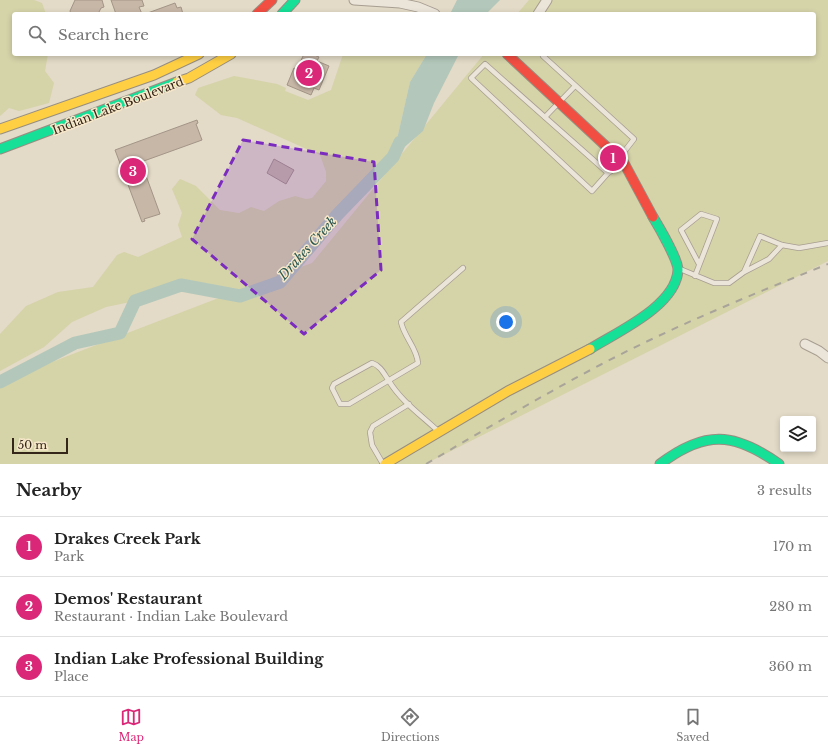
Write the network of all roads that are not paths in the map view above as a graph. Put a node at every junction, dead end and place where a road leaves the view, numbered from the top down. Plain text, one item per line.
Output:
1 (272, 0) edge
2 (295, 0) edge
3 (354, 0) edge
4 (548, 0) edge
5 (259, 12) edge
6 (284, 12) edge
7 (430, 12) edge
8 (539, 12) edge
9 (195, 56) edge
10 (228, 56) edge
11 (511, 56) edge
12 (543, 56) dead end
13 (575, 86) junction
14 (85, 100) junction
15 (560, 102) junction
16 (90, 115) junction
17 (545, 117) junction
18 (0, 129) edge
19 (0, 149) edge
20 (621, 160) junction
21 (608, 173) junction
22 (828, 243) edge
23 (782, 245) junction
24 (699, 264) junction
25 (463, 268) dead end
26 (678, 269) junction
27 (744, 272) junction
28 (695, 276) junction
29 (805, 344) dead end
30 (828, 358) edge
31 (388, 381) junction
32 (409, 404) junction
33 (439, 432) junction
34 (384, 464) edge
35 (660, 464) edge
36 (779, 464) edge

1 - 5 street
2 - 6 street
3 - 7 street
4 - 8 street
9 - 14 street, Indian Lake Boulevard
10 - 16 street, Indian Lake Boulevard
11 - 15 street
12 - 13 lane
13 - 15 lane
13 - 20 lane
14 - 16 street
14 - 18 street, Indian Lake Boulevard
15 - 17 lane
15 - 20 street
16 - 19 street, Indian Lake Boulevard
17 - 21 lane
17 - 21 lane
20 - 21 lane
20 - 26 street
22 - 23 lane
23 - 27 lane
23 - 27 lane
24 - 24 lane
24 - 28 lane
25 - 31 lane
26 - 28 lane
26 - 33 street
27 - 28 lane
29 - 30 street
31 - 31 lane
31 - 32 lane
32 - 33 lane
32 - 34 lane
33 - 34 street
35 - 36 street

